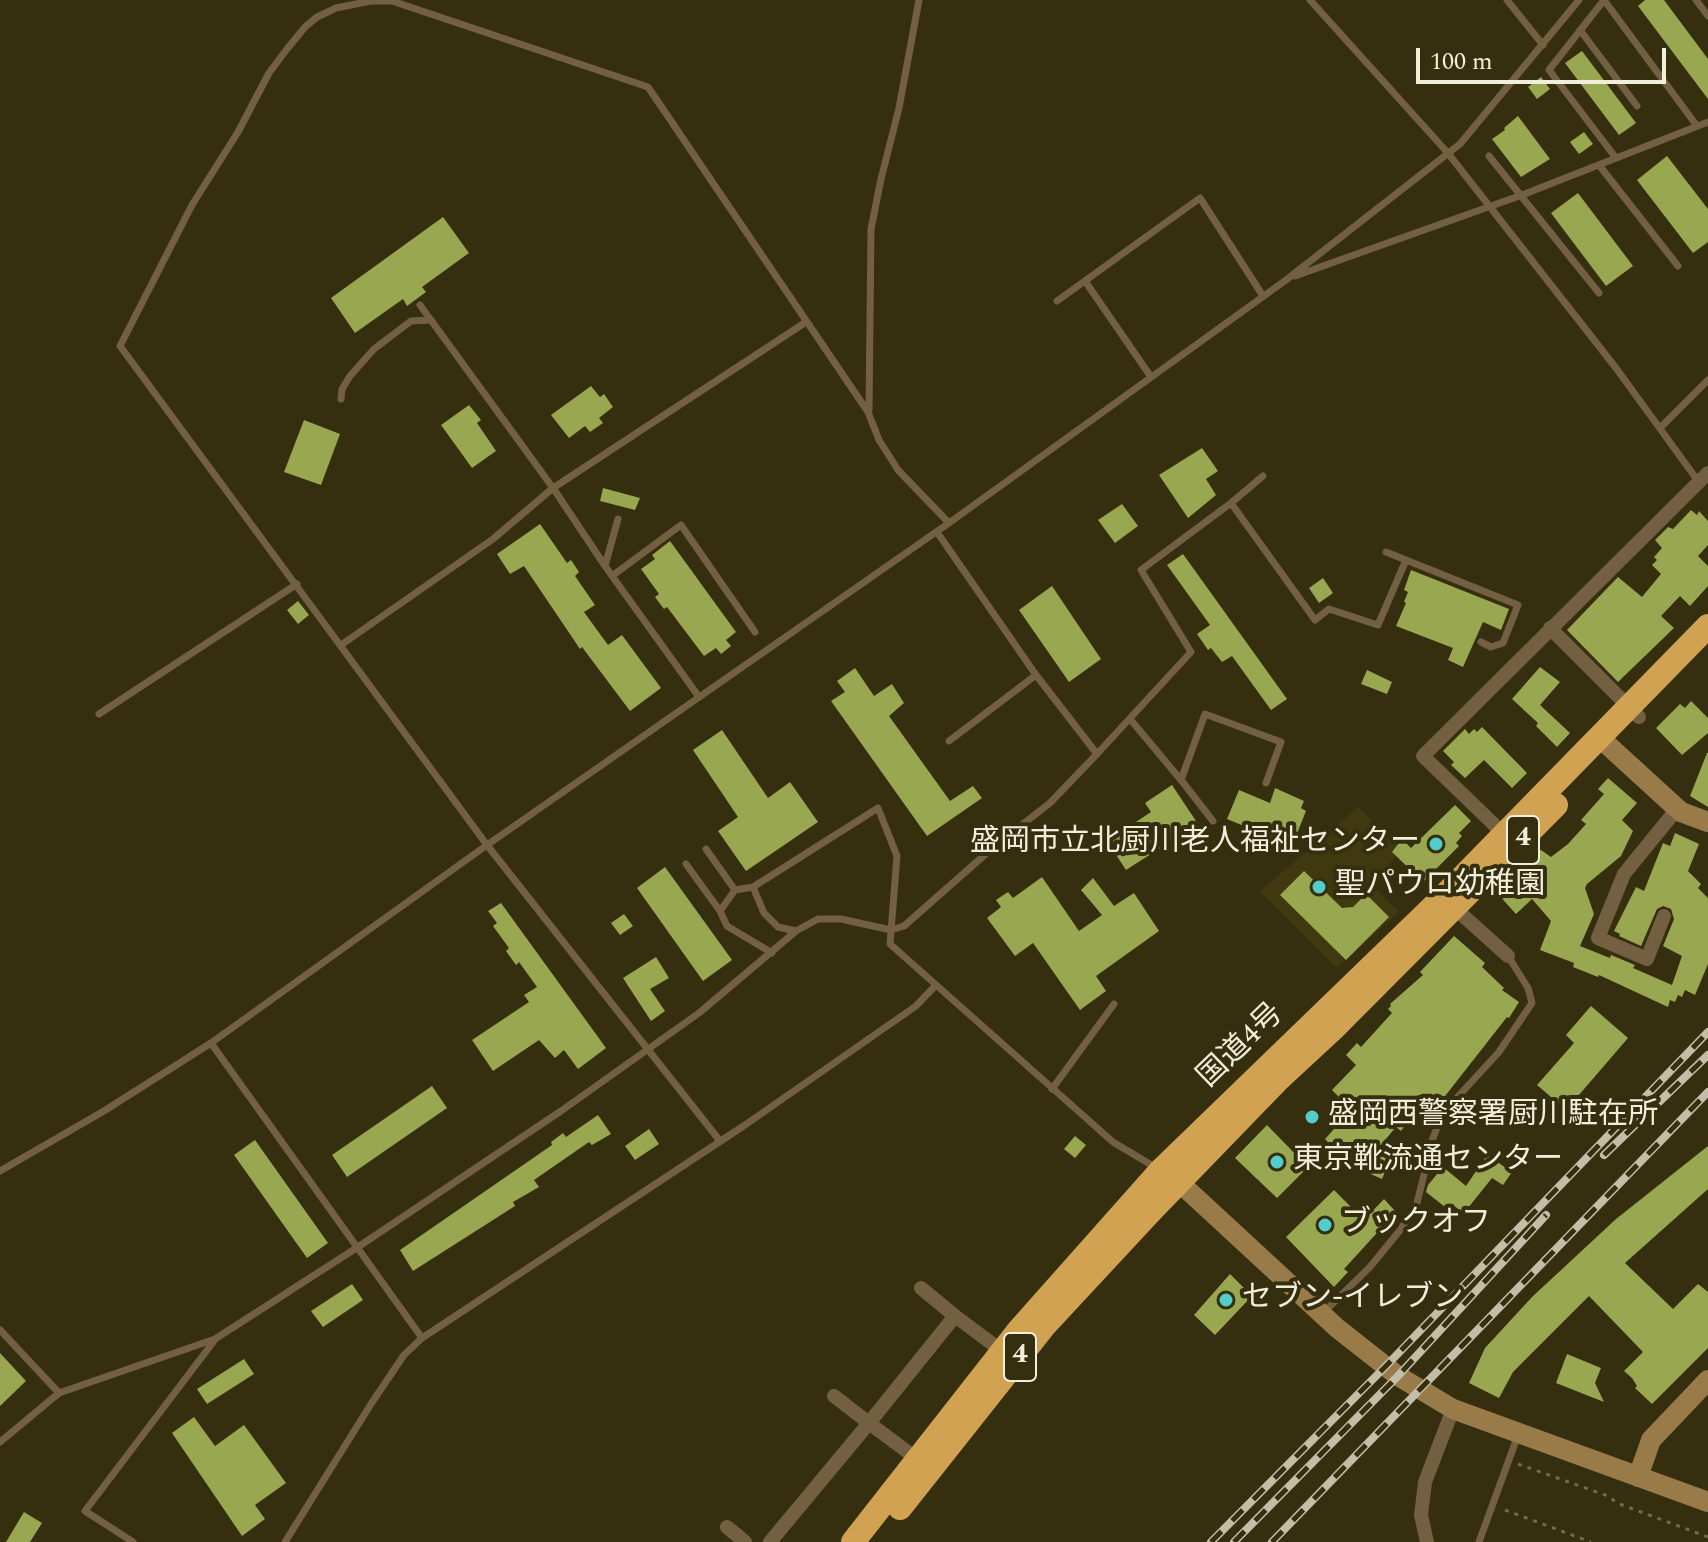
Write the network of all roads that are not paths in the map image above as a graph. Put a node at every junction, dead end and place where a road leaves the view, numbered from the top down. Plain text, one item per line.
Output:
1 (919, 0) edge
2 (1310, 0) edge
3 (1507, 0) edge
4 (1579, 0) edge
5 (1604, 0) edge
6 (1696, 0) edge
7 (1708, 16) edge
8 (1580, 30) junction
9 (1543, 45) junction
10 (1637, 106) dead end
11 (1708, 122) edge
12 (1697, 126) junction
13 (1447, 152) junction
14 (1489, 156) dead end
15 (1616, 158) junction
16 (1599, 165) junction
17 (1522, 195) junction
18 (1488, 206) junction
19 (1678, 266) dead end
20 (1286, 280) junction
21 (1085, 281) junction
22 (1599, 293) dead end
23 (1263, 296) junction
24 (1057, 301) dead end
25 (420, 305) dead end
26 (431, 320) junction
27 (806, 322) junction
28 (1151, 377) junction
29 (1708, 380) edge
30 (341, 399) dead end
31 (868, 412) junction
32 (1660, 428) junction
33 (1263, 476) dead end
34 (1703, 477) edge
35 (553, 488) junction
36 (1708, 494) edge
37 (1231, 503) junction
38 (618, 519) dead end
39 (949, 523) junction
40 (937, 532) junction
41 (1386, 552) dead end
42 (1406, 560) junction
43 (605, 566) junction
44 (612, 576) junction
45 (297, 584) junction
46 (1708, 626) edge
47 (1550, 628) junction
48 (755, 632) dead end
49 (1481, 642) dead end
50 (341, 645) junction
51 (1708, 648) edge
52 (1036, 675) junction
53 (699, 697) junction
54 (1635, 712) junction
55 (99, 714) dead end
56 (1130, 719) junction
57 (949, 741) dead end
58 (1605, 742) junction
59 (1097, 754) junction
60 (1181, 780) junction
61 (1266, 783) dead end
62 (1677, 809) junction
63 (1213, 821) dead end
64 (1708, 822) edge
65 (1511, 840) junction
66 (487, 845) junction
67 (706, 849) dead end
68 (686, 864) dead end
69 (753, 887) junction
70 (735, 890) junction
71 (1449, 903) junction
72 (720, 911) junction
73 (1664, 916) dead end
74 (891, 930) junction
75 (796, 931) junction
76 (772, 953) junction
77 (1508, 956) joint
78 (935, 986) junction
79 (1114, 1004) dead end
80 (211, 1043) junction
81 (649, 1049) junction
82 (1052, 1089) junction
83 (720, 1141) junction
84 (0, 1171) edge
85 (1171, 1177) junction
86 (358, 1247) junction
87 (921, 1288) dead end
88 (1322, 1315) junction
89 (955, 1316) junction
90 (0, 1330) edge
91 (422, 1338) junction
92 (215, 1339) junction
93 (1009, 1357) junction
94 (1708, 1380) edge
95 (59, 1393) junction
96 (834, 1396) dead end
97 (1453, 1409) junction
98 (869, 1423) junction
99 (1519, 1434) junction
100 (0, 1442) edge
101 (924, 1464) junction
102 (1638, 1477) junction
103 (1708, 1502) edge
104 (727, 1527) dead end
105 (133, 1542) edge
106 (285, 1542) edge
107 (745, 1542) edge
108 (770, 1542) edge
109 (853, 1542) edge
110 (873, 1542) edge
111 (1427, 1542) edge
112 (1479, 1542) edge

1 - 31 lane
2 - 13 lane
3 - 9 lane
4 - 9 lane
5 - 8 lane
5 - 12 lane
6 - 7 lane
8 - 10 lane
8 - 15 lane
9 - 13 lane
11 - 12 lane
12 - 15 lane
13 - 18 lane
13 - 20 lane
14 - 17 lane
15 - 16 lane
16 - 17 lane
16 - 19 lane
17 - 18 lane
17 - 22 lane
18 - 20 lane
18 - 32 lane
20 - 23 lane
21 - 23 lane
21 - 24 lane
21 - 28 lane
23 - 28 lane
25 - 26 lane
26 - 30 lane
26 - 35 lane
27 - 31 lane
27 - 35 lane
27 - 45 lane
28 - 39 lane
29 - 32 lane
31 - 39 lane
32 - 34 lane
33 - 37 lane
34 - 36 street
34 - 47 street
35 - 43 lane
35 - 50 lane
37 - 42 lane
37 - 56 lane
38 - 43 lane
39 - 40 lane
40 - 52 lane
40 - 53 lane
41 - 42 lane
42 - 49 lane
43 - 44 lane
44 - 48 lane
44 - 53 lane
45 - 50 lane
45 - 55 lane
46 - 54 highway, 国道4号 / 4
47 - 54 street
47 - 65 street
50 - 66 lane
51 - 54 highway, 国道4号 / 4
52 - 57 lane
52 - 59 lane
53 - 66 lane
54 - 58 highway, 国道4号 / 4
56 - 59 lane
56 - 60 lane
58 - 62 street
58 - 65 highway, 国道4号 / 4
59 - 74 lane
60 - 61 lane
60 - 63 lane
62 - 64 street
62 - 73 street
65 - 71 highway, 国道4号 / 4
66 - 80 lane
66 - 81 lane
67 - 70 lane
68 - 72 lane
69 - 70 lane
69 - 74 lane
69 - 75 lane
70 - 72 lane
71 - 77 street
71 - 85 highway, 国道4号 / 4
72 - 76 lane
74 - 75 lane
74 - 78 lane
75 - 76 lane
76 - 81 lane
77 - 88 lane
78 - 82 lane
78 - 83 lane
79 - 82 lane
80 - 84 lane
80 - 86 lane
81 - 83 lane
81 - 86 lane
82 - 85 lane
83 - 91 lane
85 - 88 street
85 - 93 highway, 国道4号 / 4
86 - 91 lane
86 - 92 lane
87 - 89 street
88 - 97 street
89 - 93 street
89 - 98 street
90 - 95 lane
91 - 106 lane
92 - 95 lane
92 - 105 lane
93 - 101 highway, 国道4号 / 4
94 - 102 street
95 - 100 lane
96 - 98 street
97 - 99 street
97 - 111 street
98 - 101 street
98 - 108 street
99 - 102 street
99 - 112 lane
101 - 109 highway, 国道4号 / 4
101 - 110 highway, 国道4号 / 4
102 - 103 street
104 - 107 street

